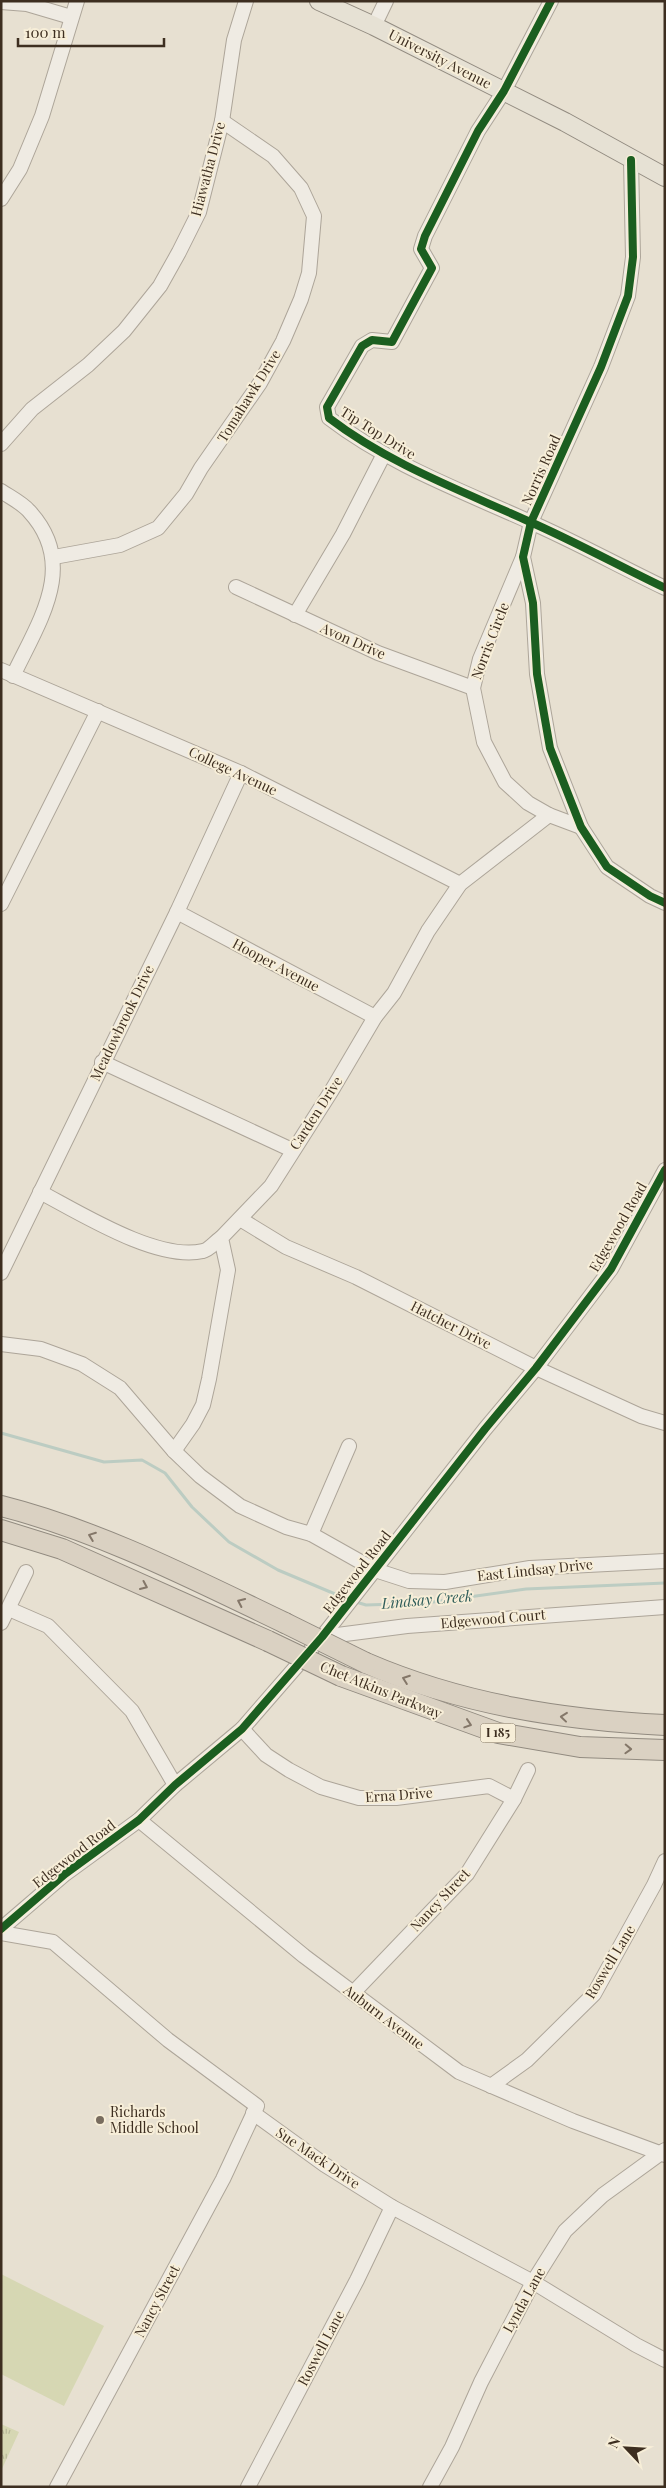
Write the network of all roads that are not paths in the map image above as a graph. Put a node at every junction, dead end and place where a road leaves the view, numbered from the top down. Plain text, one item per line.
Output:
1 (77, 1) edge
2 (246, 1) edge
3 (318, 1) edge
4 (386, 1) edge
5 (551, 1) edge
6 (1, 2) edge
7 (71, 17) junction
8 (374, 26) junction
9 (504, 91) junction
10 (222, 121) junction
11 (631, 160) junction
12 (665, 177) edge
13 (1, 199) edge
14 (1, 444) edge
15 (384, 454) junction
16 (1, 491) edge
17 (532, 522) junction
18 (54, 557) junction
19 (524, 557) junction
20 (236, 587) dead end
21 (665, 588) edge
22 (295, 615) junction
23 (7, 673) edge
24 (473, 688) junction
25 (98, 711) junction
26 (241, 773) junction
27 (549, 816) junction
28 (581, 828) junction
29 (460, 884) junction
30 (665, 903) edge
31 (1, 904) edge
32 (176, 912) junction
33 (375, 1017) junction
34 (102, 1062) junction
35 (292, 1150) junction
36 (665, 1170) edge
37 (40, 1192) junction
38 (659, 1192) edge
39 (240, 1220) junction
40 (221, 1238) junction
41 (1, 1273) edge
42 (1, 1344) edge
43 (536, 1368) junction
44 (665, 1423) edge
45 (349, 1446) dead end
46 (174, 1451) junction
47 (1, 1506) edge
48 (1, 1530) edge
49 (311, 1534) junction
50 (665, 1561) edge
51 (375, 1570) junction
52 (26, 1572) dead end
53 (665, 1607) edge
54 (8, 1609) junction
55 (1, 1623) edge
56 (322, 1636) junction
57 (665, 1725) edge
58 (242, 1729) junction
59 (665, 1750) edge
60 (528, 1770) dead end
61 (175, 1784) junction
62 (514, 1799) junction
63 (139, 1820) junction
64 (665, 1861) edge
65 (1, 1929) edge
66 (1, 1933) edge
67 (353, 1993) junction
68 (491, 2086) junction
69 (253, 2113) junction
70 (664, 2153) edge
71 (392, 2207) junction
72 (533, 2282) junction
73 (665, 2360) edge
74 (57, 2487) edge
75 (248, 2487) edge
76 (430, 2487) edge

1 - 7 street
2 - 10 street, Hiawatha Drive
3 - 8 main road, University Avenue
4 - 8 street
5 - 9 street
6 - 7 street
7 - 13 street
8 - 9 main road, University Avenue
9 - 11 main road, University Avenue
9 - 15 street, Tip Top Drive
10 - 14 street, Hiawatha Drive
10 - 18 street, Tomahawk Drive
11 - 12 main road, University Avenue
11 - 17 street, Norris Road
15 - 17 street, Tip Top Drive
15 - 22 street
16 - 18 street
17 - 19 street, Norris Road
17 - 21 street, Tip Top Drive
18 - 23 street
19 - 24 street, Norris Circle
19 - 28 street, Norris Road
20 - 22 street, Avon Drive
22 - 24 street, Avon Drive
23 - 25 street, College Avenue
24 - 27 street, Norris Circle
25 - 26 street, College Avenue
25 - 31 street
26 - 29 street, College Avenue
26 - 32 street, Meadowbrook Drive
27 - 28 street, Norris Circle
27 - 29 street, Carden Drive
28 - 30 street, Norris Road
29 - 33 street, Carden Drive
32 - 33 street, Hooper Avenue
32 - 34 street, Meadowbrook Drive
33 - 35 street, Carden Drive
34 - 35 street
34 - 37 street, Meadowbrook Drive
35 - 39 street, Carden Drive
36 - 38 street, Edgewood Road
37 - 40 street
37 - 41 street, Meadowbrook Drive
38 - 43 street, Edgewood Road
39 - 40 street, Carden Drive
39 - 43 street, Hatcher Drive
40 - 46 street
42 - 46 street, East Lindsay Drive
43 - 44 street, Hatcher Drive
43 - 51 street, Edgewood Road
45 - 49 street
46 - 49 street, East Lindsay Drive
57 -> 47 highway, Chet Atkins Parkway / I 185, bridge
48 -> 59 highway, Chet Atkins Parkway / I 185, bridge
49 - 51 street, East Lindsay Drive
50 - 51 street, East Lindsay Drive
51 - 56 street, Edgewood Road
52 - 54 street
53 - 56 street, Edgewood Court
54 - 55 street
54 - 61 street
56 - 58 street, Edgewood Road
58 - 61 street, Edgewood Road
58 - 62 street, Erna Drive
60 - 62 street, Nancy Street
61 - 63 street, Edgewood Road
62 - 67 street, Nancy Street
63 - 65 street, Edgewood Road
63 - 67 street, Auburn Avenue
64 - 68 street, Roswell Lane
66 - 69 street, Sue Mack Drive
67 - 68 street, Auburn Avenue
68 - 70 street, Auburn Avenue
69 - 71 street, Sue Mack Drive
69 - 74 street, Nancy Street
70 - 72 street, Lynda Lane
71 - 72 street, Sue Mack Drive
71 - 75 street, Roswell Lane
72 - 73 street, Sue Mack Drive
72 - 76 street, Lynda Lane

